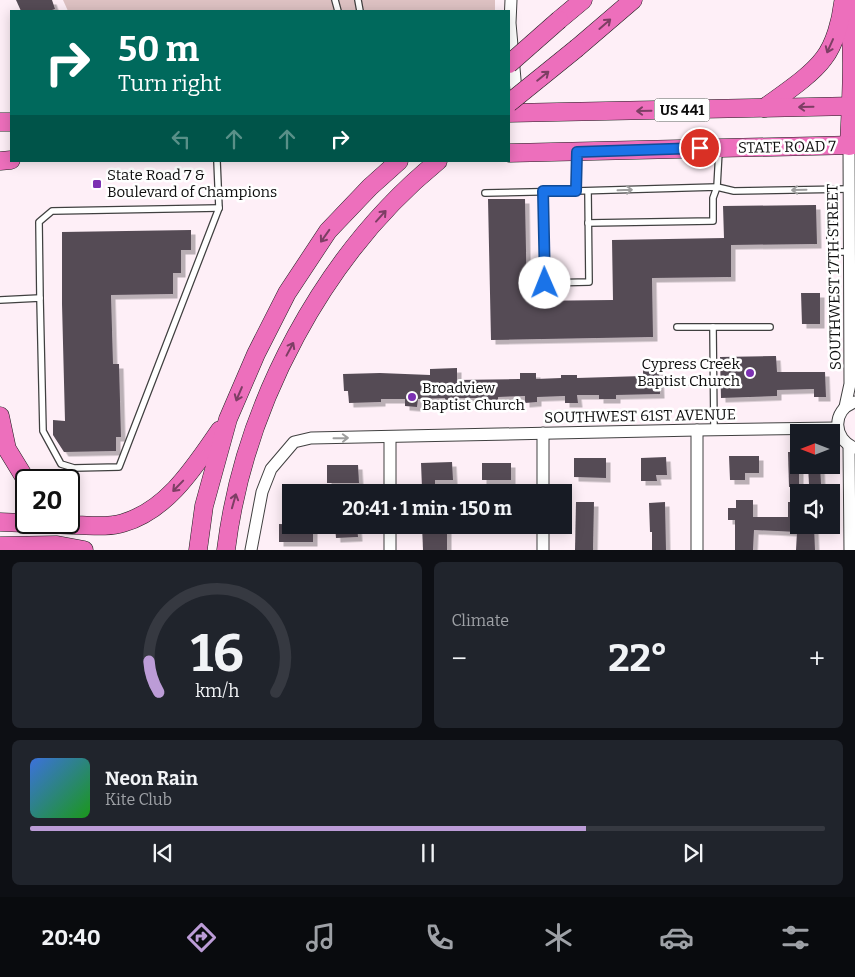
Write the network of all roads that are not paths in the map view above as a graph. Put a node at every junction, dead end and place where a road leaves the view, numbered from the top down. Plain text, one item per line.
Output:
1 (511, 0) edge
2 (583, 0) edge
3 (633, 0) edge
4 (845, 0) edge
5 (510, 63) edge
6 (853, 106) edge
7 (764, 108) junction
8 (512, 110) edge
9 (852, 145) edge
10 (719, 148) junction
11 (577, 152) junction
12 (510, 153) edge
13 (217, 162) edge
14 (398, 162) edge
15 (437, 162) edge
16 (717, 187) junction
17 (830, 189) junction
18 (848, 189) junction
19 (543, 191) junction
20 (576, 191) junction
21 (588, 191) junction
22 (485, 192) dead end
23 (219, 208) junction
24 (588, 223) junction
25 (852, 253) edge
26 (40, 298) junction
27 (0, 300) edge
28 (677, 327) dead end
29 (713, 327) junction
30 (770, 327) dead end
31 (713, 380) junction
32 (678, 382) dead end
33 (850, 404) edge
34 (0, 416) edge
35 (228, 419) junction
36 (837, 424) edge
37 (790, 428) edge
38 (714, 429) junction
39 (697, 430) junction
40 (543, 433) junction
41 (840, 436) edge
42 (390, 437) junction
43 (852, 447) edge
44 (19, 469) edge
45 (390, 484) edge
46 (543, 484) edge
47 (80, 518) edge
48 (0, 522) edge
49 (99, 526) junction
50 (390, 534) edge
51 (543, 534) edge
52 (0, 546) edge
53 (84, 550) edge
54 (198, 550) edge
55 (226, 550) edge
56 (250, 550) edge
57 (390, 550) edge
58 (543, 550) edge
59 (697, 550) edge
60 (850, 550) edge

1 - 8 street
2 - 5 main road, bridge
8 -> 3 main road, bridge
4 - 6 main road
4 -> 7 main road
6 -> 7 main road, US 441
6 - 9 main road
7 -> 8 main road, US 441
9 - 10 main road, STATE ROAD 7
9 - 18 street, SOUTHWEST 17TH STREET
10 - 11 main road, STATE ROAD 7
10 - 16 lane
11 - 12 main road, STATE ROAD 7
11 - 20 lane
13 - 23 lane
14 -> 35 main road
55 -> 15 main road
17 -> 16 lane
21 -> 16 lane
16 - 24 lane
17 - 18 lane
17 - 25 lane
18 - 25 street, SOUTHWEST 17TH STREET
19 - 20 lane
19 - 22 lane
19 - 24 lane
20 - 21 lane
21 - 24 lane
23 - 26 lane
23 - 26 lane
25 - 33 street, SOUTHWEST 17TH STREET
26 - 27 lane
28 - 29 lane
29 - 30 lane
29 - 31 lane
31 - 32 lane
31 - 38 lane
33 - 36 street, SOUTHWEST 17TH STREET
34 - 44 main road
35 -> 49 main road
35 - 54 main road
37 - 38 street, SOUTHWEST 61ST AVENUE
38 - 39 street, SOUTHWEST 61ST AVENUE
39 - 40 street, SOUTHWEST 61ST AVENUE
39 - 59 street
40 - 42 street, SOUTHWEST 61ST AVENUE
40 - 46 street
41 - 43 street
42 - 45 street
56 -> 42 street, SOUTHWEST 61ST AVENUE
43 - 60 street
47 - 49 main road
48 - 49 main road
50 - 57 street
51 - 58 street
52 - 53 main road

